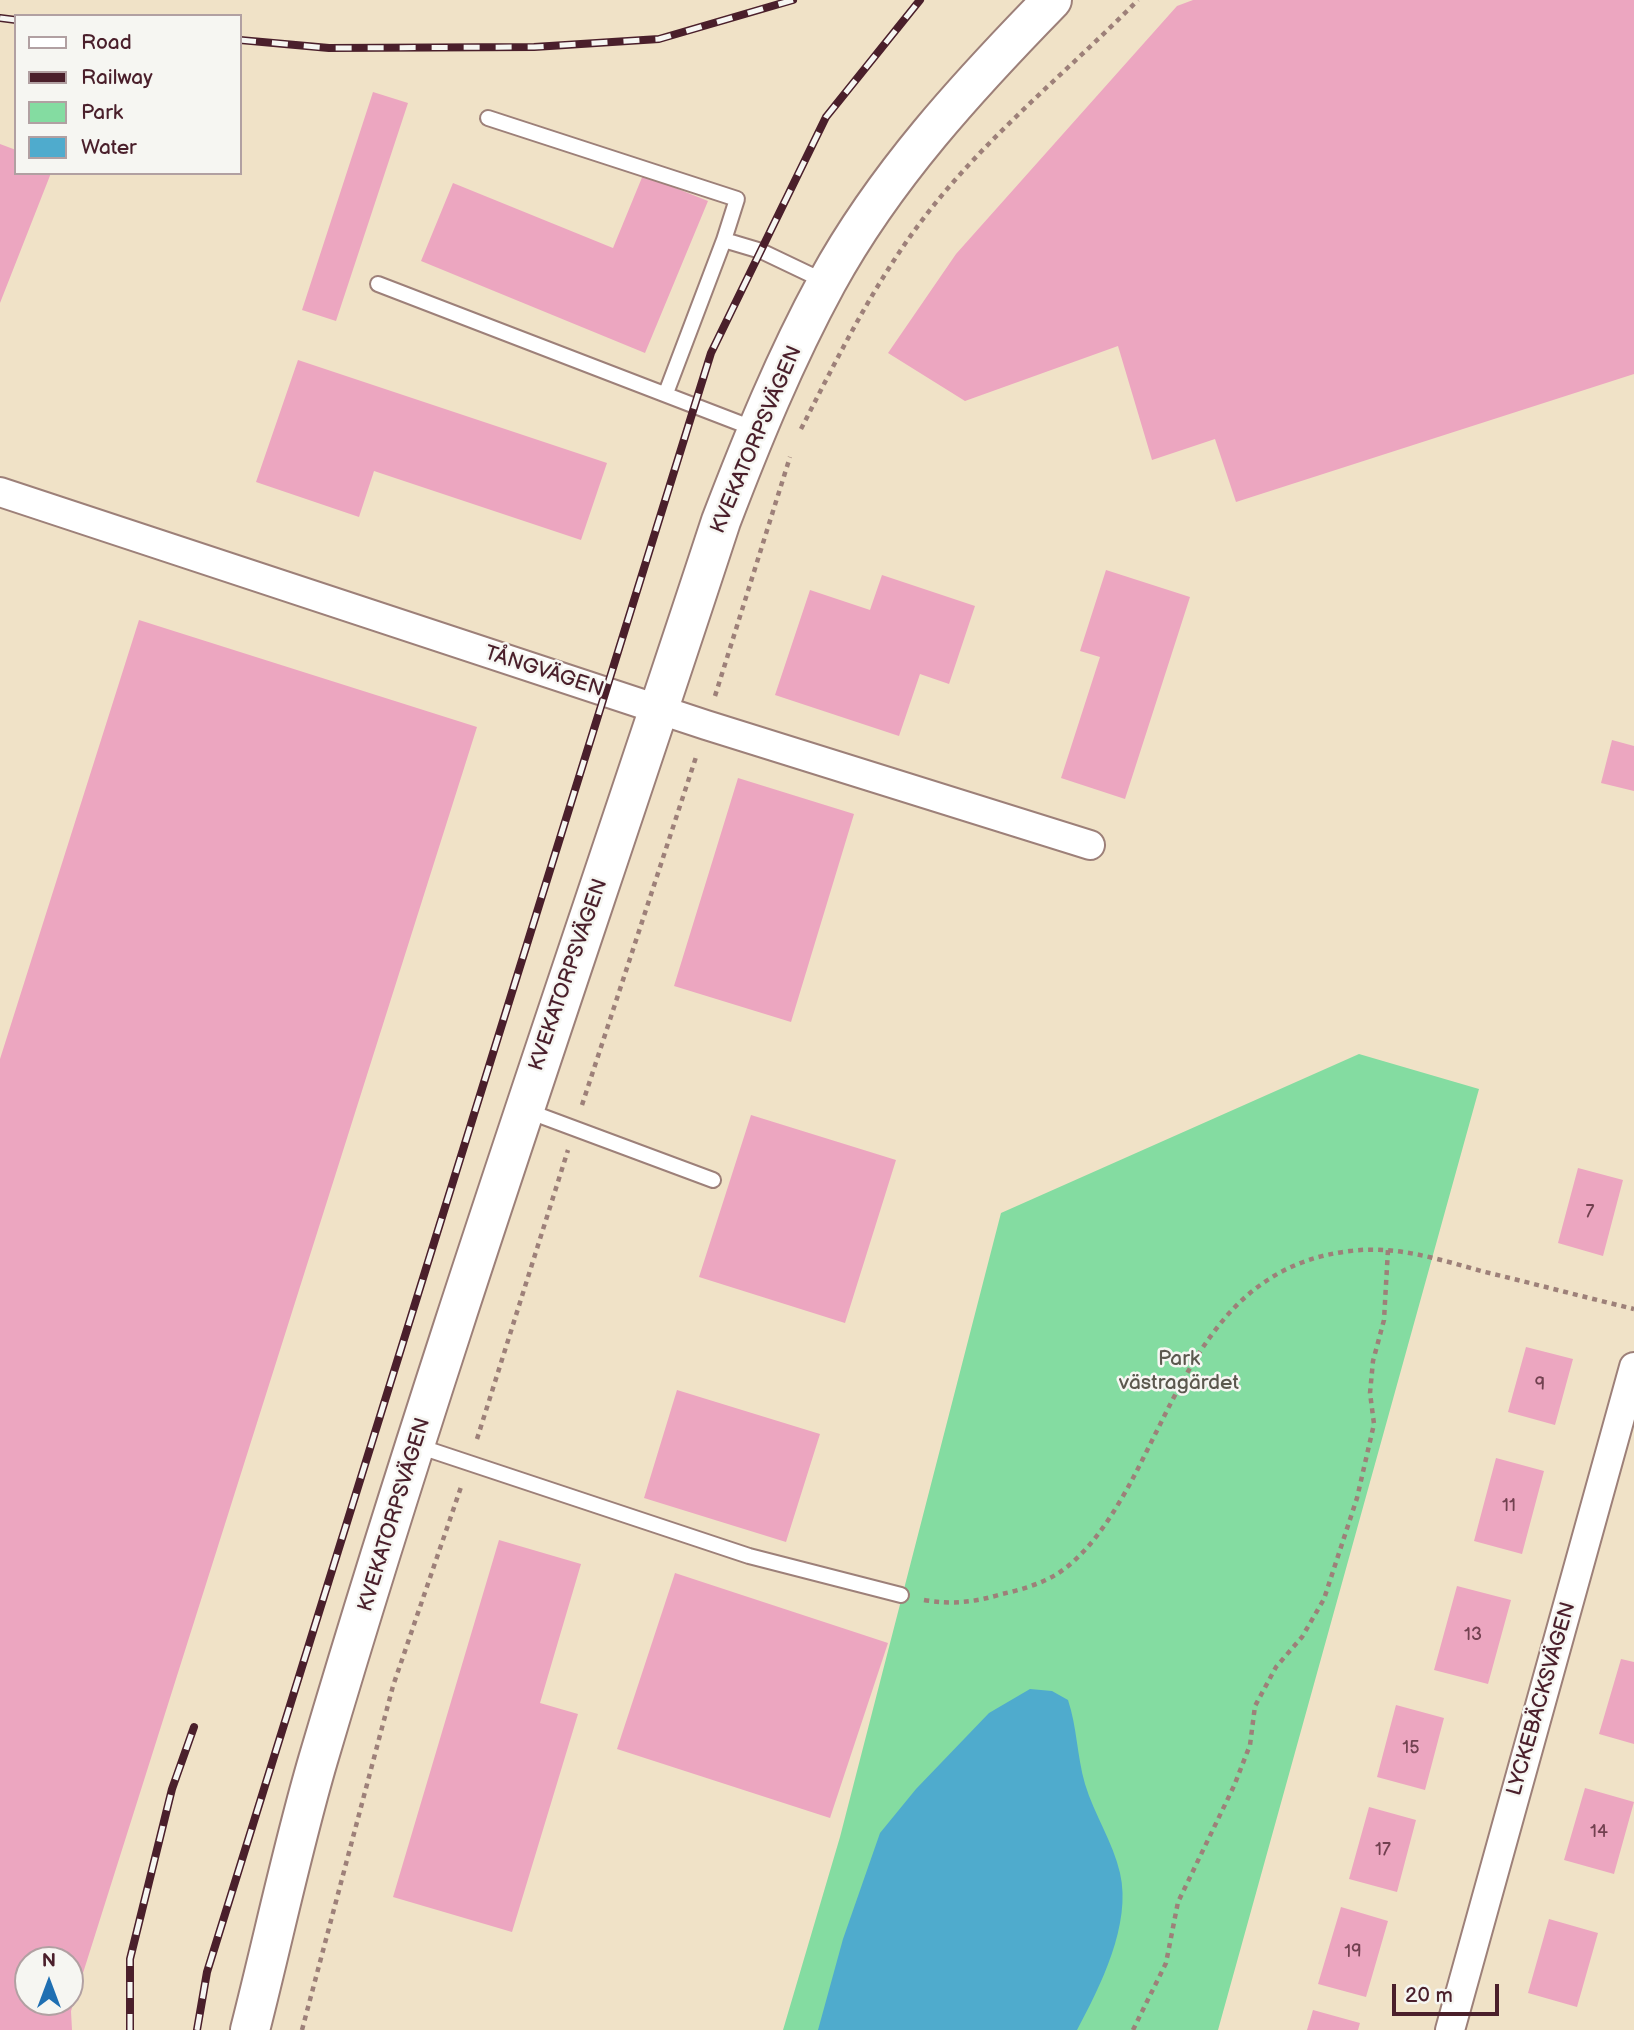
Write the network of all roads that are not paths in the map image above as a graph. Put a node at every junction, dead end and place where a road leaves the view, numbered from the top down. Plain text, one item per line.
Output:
1 (1052, 0) edge
2 (488, 118) dead end
3 (724, 240) junction
4 (827, 282) junction
5 (378, 284) dead end
6 (666, 393) junction
7 (757, 430) junction
8 (0, 492) edge
9 (659, 709) junction
10 (1090, 845) dead end
11 (524, 1110) junction
12 (713, 1180) dead end
13 (1634, 1367) edge
14 (416, 1445) junction
15 (901, 1595) road end
16 (250, 2030) edge
17 (1450, 2030) edge

1 - 4 street, KVEKATORPSVÄGEN
2 - 3 lane
3 - 4 lane
3 - 6 lane
4 - 7 street, KVEKATORPSVÄGEN
5 - 6 lane
6 - 7 lane
7 - 9 street, KVEKATORPSVÄGEN
8 - 9 street, TÅNGVÄGEN
9 - 10 street, TÅNGVÄGEN
9 - 11 street, KVEKATORPSVÄGEN
11 - 12 lane
11 - 14 street, KVEKATORPSVÄGEN
13 - 17 street, LYCKEBÄCKSVÄGEN
14 - 15 lane
14 - 16 street, KVEKATORPSVÄGEN

